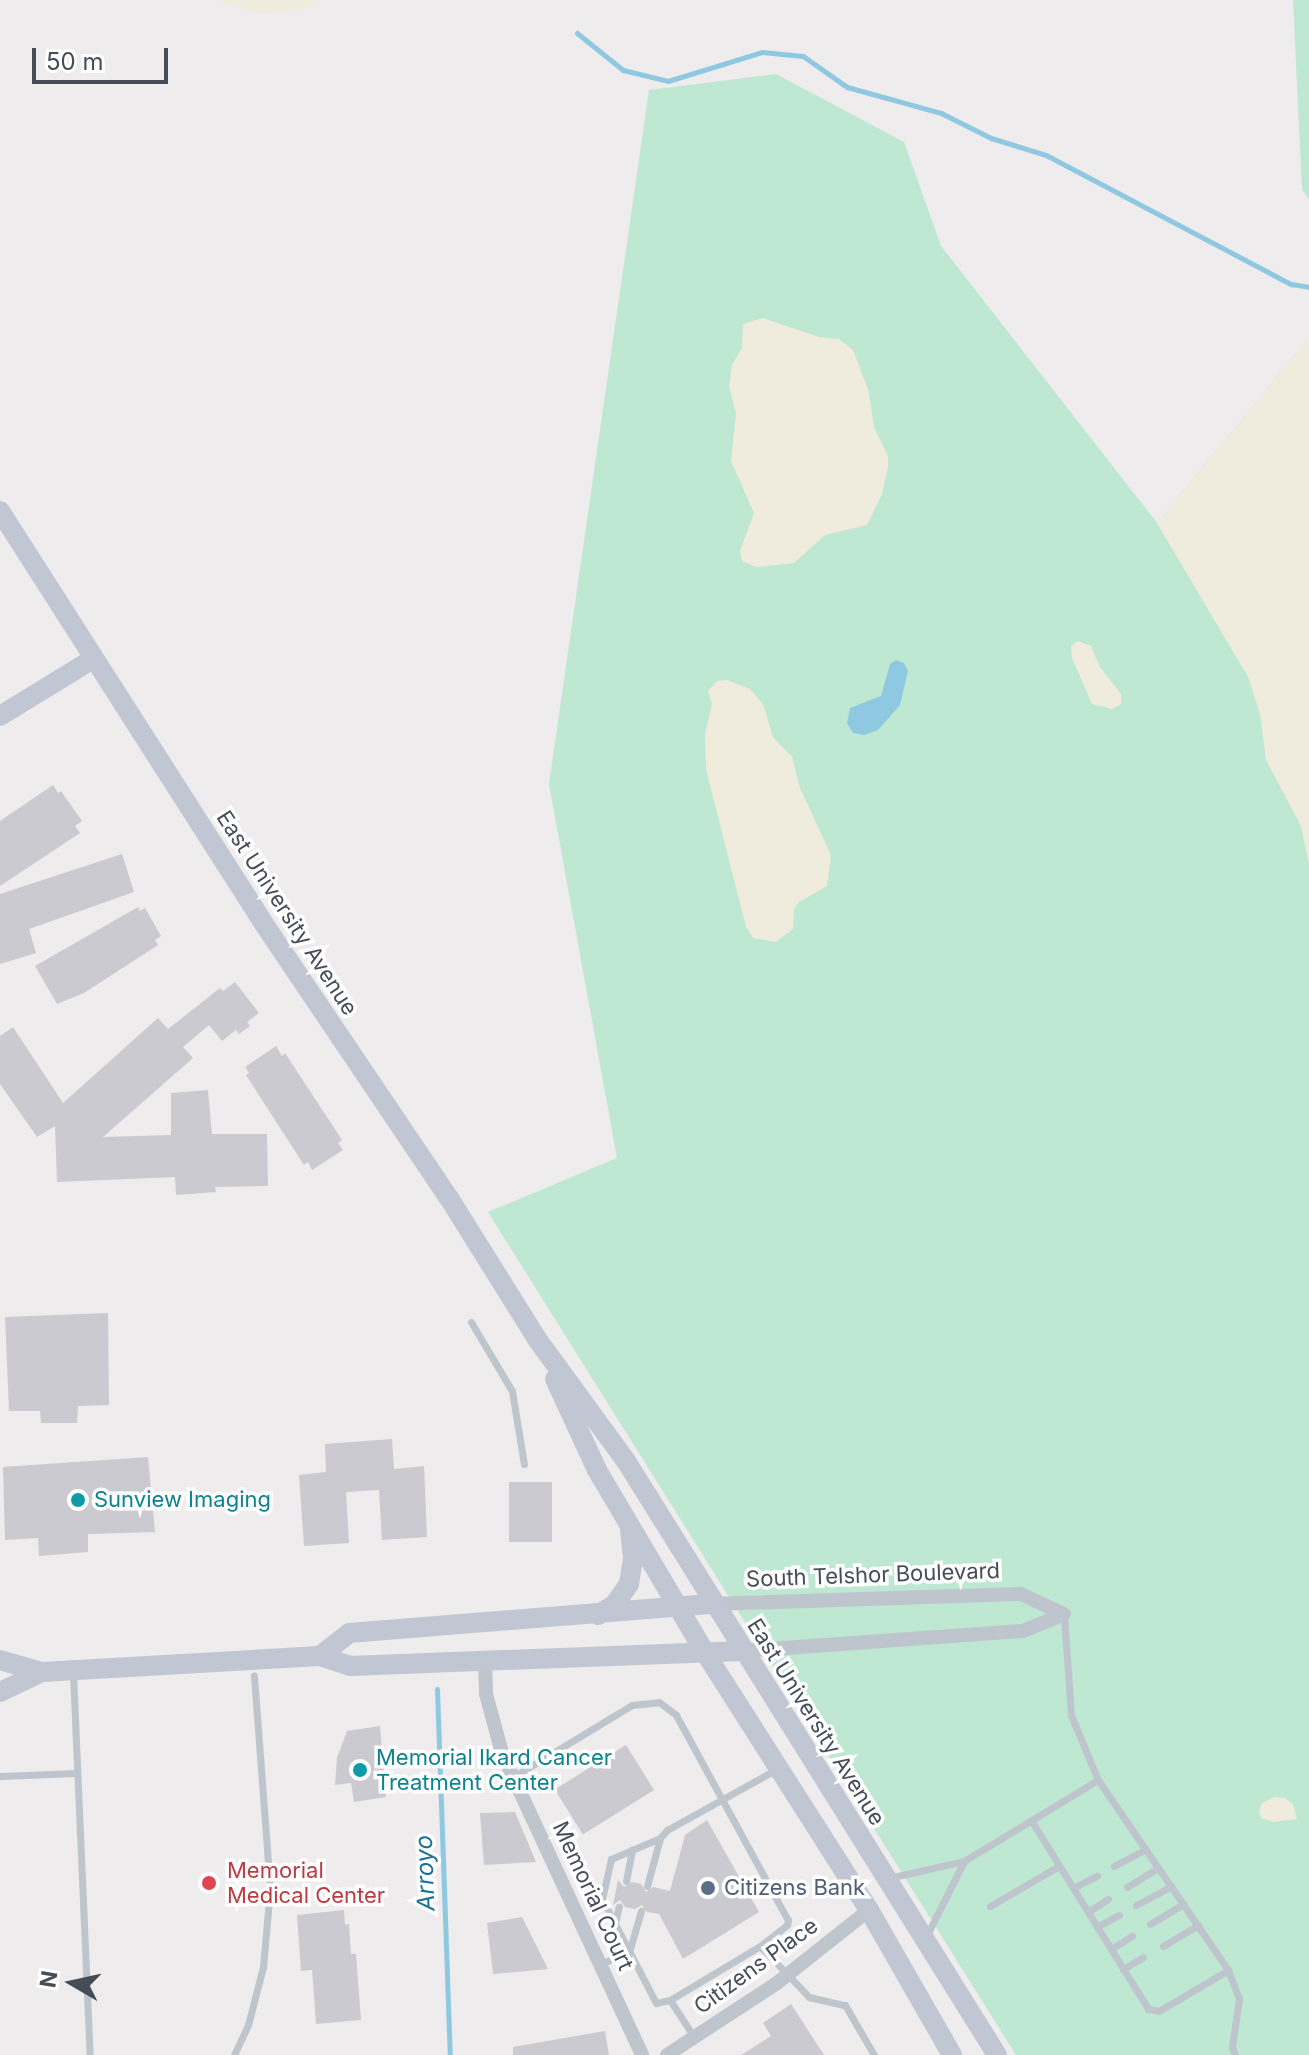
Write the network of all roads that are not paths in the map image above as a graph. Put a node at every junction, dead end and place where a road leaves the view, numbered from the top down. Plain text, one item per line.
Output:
1 (0, 511) edge
2 (93, 659) junction
3 (0, 716) edge
4 (471, 1322) dead end
5 (537, 1339) junction
6 (524, 1464) dead end
7 (630, 1525) junction
8 (713, 1604) junction
9 (681, 1609) junction
10 (1064, 1614) junction
11 (596, 1616) junction
12 (704, 1651) junction
13 (743, 1651) junction
14 (320, 1656) junction
15 (0, 1660) edge
16 (485, 1661) junction
17 (73, 1671) junction
18 (42, 1672) junction
19 (254, 1676) dead end
20 (0, 1692) edge
21 (779, 1768) junction
22 (77, 1773) junction
23 (0, 1776) edge
24 (513, 1777) junction
25 (1098, 1780) junction
26 (723, 1798) junction
27 (1031, 1820) junction
28 (660, 1838) junction
29 (1146, 1849) junction
30 (632, 1850) junction
31 (964, 1861) junction
32 (1059, 1866) junction
33 (1114, 1866) dead end
34 (1158, 1868) junction
35 (1097, 1876) dead end
36 (886, 1879) junction
37 (626, 1881) dead end
38 (647, 1886) dead end
39 (1171, 1886) junction
40 (1127, 1887) dead end
41 (1073, 1888) junction
42 (1108, 1899) dead end
43 (1183, 1904) junction
44 (1136, 1905) dead end
45 (619, 1906) dead end
46 (990, 1906) dead end
47 (869, 1910) junction
48 (641, 1911) dead end
49 (1088, 1912) junction
50 (1119, 1915) dead end
51 (614, 1924) junction
52 (1150, 1924) dead end
53 (1198, 1925) junction
54 (1097, 1927) junction
55 (1132, 1936) dead end
56 (925, 1940) junction
57 (760, 1946) junction
58 (1163, 1946) dead end
59 (1111, 1949) junction
60 (629, 1952) junction
61 (1143, 1957) dead end
62 (600, 1964) junction
63 (1123, 1969) junction
64 (1228, 1970) junction
65 (787, 1975) junction
66 (670, 2000) junction
67 (694, 2037) junction
68 (1234, 2051) edge
69 (90, 2055) edge
70 (234, 2055) edge
71 (642, 2055) edge
72 (667, 2055) edge
73 (874, 2055) edge
74 (952, 2055) edge
75 (997, 2055) edge
76 (1227, 2055) edge

1 - 2 main road, East University Avenue
2 - 3 main road
2 - 5 main road, East University Avenue
4 - 6 lane
5 - 7 main road, East University Avenue
5 - 8 main road, East University Avenue
7 - 9 main road, East University Avenue
7 - 11 main road
8 - 9 main road, South Telshor Boulevard
8 - 10 street, South Telshor Boulevard
8 - 13 main road, East University Avenue
9 - 11 main road, South Telshor Boulevard
9 - 12 main road, East University Avenue
10 - 13 street
10 - 25 lane
11 - 14 main road, South Telshor Boulevard
12 - 13 main road
12 - 16 main road
12 - 21 main road, East University Avenue
13 - 36 main road, East University Avenue
14 - 16 main road
14 - 17 main road
15 - 18 main road
16 - 24 street, Memorial Court
17 - 18 main road
17 - 22 lane
18 - 20 main road
19 - 70 lane
21 - 26 lane
21 - 47 main road, East University Avenue
22 - 23 lane
22 - 69 lane
24 - 26 lane
24 - 62 street, Memorial Court
25 - 27 lane
25 - 29 lane
26 - 28 lane
26 - 57 lane
27 - 31 lane
27 - 32 lane
28 - 30 lane
28 - 38 lane
29 - 33 lane
29 - 34 lane
30 - 37 lane
30 - 51 lane
31 - 36 lane
31 - 56 lane
32 - 41 lane
32 - 46 lane
34 - 39 lane
34 - 40 lane
35 - 41 lane
36 - 56 main road, East University Avenue
39 - 43 lane
39 - 44 lane
41 - 49 lane
42 - 49 lane
43 - 52 lane
43 - 53 lane
45 - 51 lane
47 - 65 street, Citizens Place
47 - 74 main road, East University Avenue
48 - 60 lane
49 - 54 lane
50 - 54 lane
51 - 60 lane
53 - 58 lane
53 - 64 lane
54 - 59 lane
55 - 59 lane
56 - 75 main road, East University Avenue
57 - 65 lane
57 - 66 lane
59 - 63 lane
60 - 62 lane
60 - 66 lane
61 - 63 lane
62 - 71 street, Memorial Court
63 - 64 lane
64 - 68 lane
65 - 67 street, Citizens Place
65 - 73 lane
66 - 67 lane
67 - 72 street, Citizens Place
68 - 76 lane

